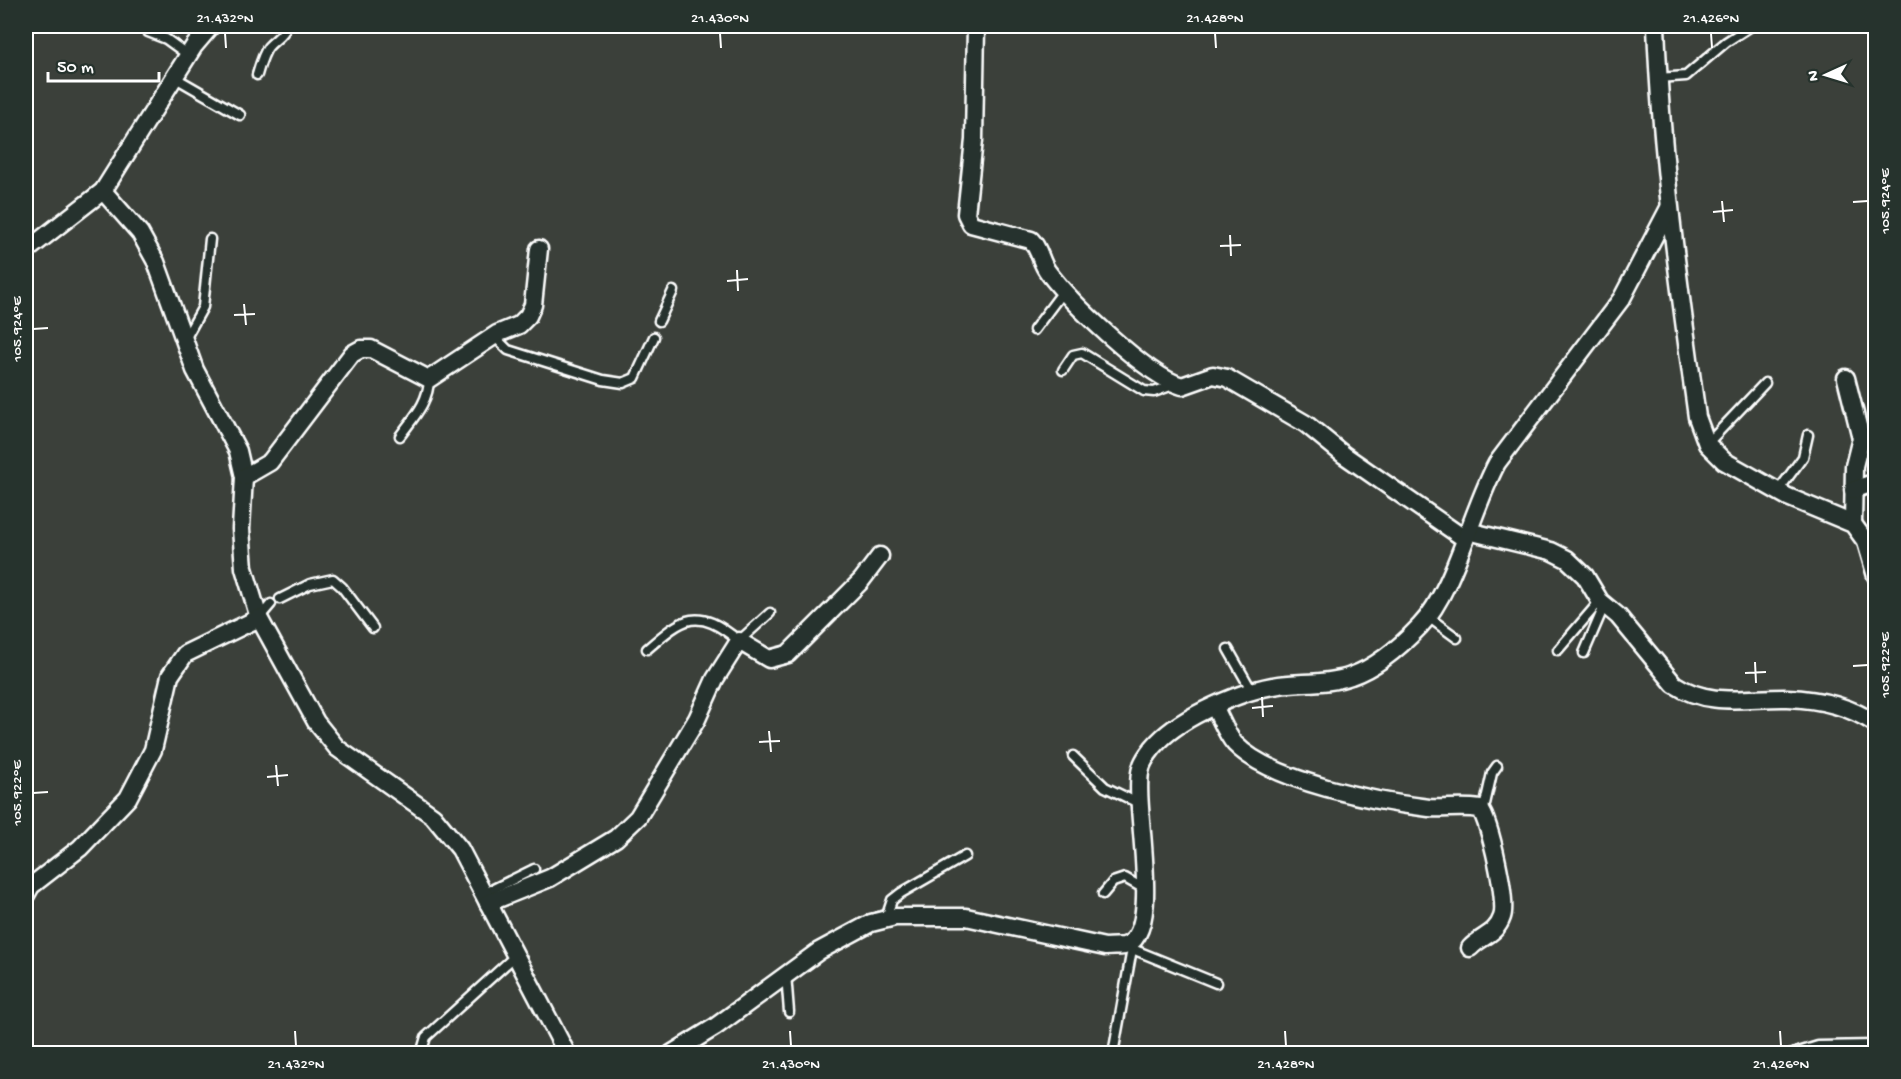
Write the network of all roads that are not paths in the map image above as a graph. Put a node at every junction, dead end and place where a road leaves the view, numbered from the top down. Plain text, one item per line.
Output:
1 (211, 26) edge
2 (287, 26) edge
3 (976, 26) edge
4 (1656, 26) edge
5 (1751, 26) edge
6 (148, 32) dead end
7 (188, 56) junction
8 (257, 75) dead end
9 (174, 77) junction
10 (1658, 78) junction
11 (240, 115) dead end
12 (103, 191) junction
13 (1669, 208) junction
14 (210, 239) dead end
15 (539, 249) dead end
16 (26, 250) edge
17 (1064, 290) junction
18 (673, 291) dead end
19 (659, 321) dead end
20 (1034, 330) dead end
21 (497, 334) junction
22 (654, 337) dead end
23 (184, 341) junction
24 (1063, 370) dead end
25 (1846, 378) dead end
26 (429, 379) junction
27 (1765, 383) dead end
28 (1176, 384) junction
29 (1808, 435) dead end
30 (400, 436) dead end
31 (1707, 444) junction
32 (244, 477) junction
33 (1875, 482) edge
34 (1853, 490) junction
35 (1779, 491) junction
36 (1853, 524) junction
37 (1467, 535) junction
38 (880, 556) dead end
39 (1875, 576) edge
40 (280, 599) dead end
41 (1603, 602) junction
42 (271, 604) dead end
43 (770, 613) dead end
44 (1427, 616) junction
45 (259, 618) junction
46 (373, 628) dead end
47 (1457, 638) dead end
48 (739, 641) junction
49 (646, 649) dead end
50 (1228, 649) dead end
51 (1558, 650) dead end
52 (1584, 653) dead end
53 (1252, 692) junction
54 (1215, 708) junction
55 (1875, 724) edge
56 (1073, 756) dead end
57 (1497, 766) dead end
58 (1138, 803) junction
59 (1483, 814) junction
60 (965, 856) dead end
61 (534, 869) dead end
62 (1146, 890) junction
63 (1103, 894) dead end
64 (26, 895) edge
65 (486, 898) junction
66 (886, 919) junction
67 (1128, 948) junction
68 (1470, 948) dead end
69 (515, 956) junction
70 (786, 974) junction
71 (1216, 983) dead end
72 (789, 1012) dead end
73 (1875, 1045) edge
74 (421, 1053) edge
75 (567, 1053) edge
76 (671, 1053) edge
77 (1113, 1053) edge
78 (1792, 1053) edge

1 - 7 street
2 - 8 lane
3 - 17 street
4 - 10 street
5 - 10 lane
6 - 7 lane
7 - 9 street
9 - 11 lane
9 - 12 street
10 - 13 street
12 - 16 street
12 - 23 street
13 - 31 street
13 - 37 street
14 - 23 lane
15 - 21 street
17 - 20 lane
17 - 28 street
18 - 19 lane
21 - 22 lane
21 - 26 street
23 - 32 street
24 - 28 lane
25 - 34 street
26 - 30 lane
26 - 32 street
27 - 31 lane
28 - 37 street
29 - 35 lane
31 - 35 street
32 - 45 street
33 - 34 street
34 - 36 street
35 - 36 street
36 - 39 street
37 - 41 street
37 - 44 street
38 - 48 street
40 - 46 lane
41 - 51 lane
41 - 52 lane
41 - 55 street
42 - 45 lane
43 - 48 lane
44 - 47 lane
44 - 53 street
45 - 64 street
45 - 65 street
48 - 49 lane
48 - 65 street
50 - 53 lane
53 - 54 street
54 - 58 street
54 - 59 street
56 - 58 lane
57 - 59 lane
58 - 62 street
59 - 68 street
60 - 66 lane
61 - 65 lane
62 - 63 lane
62 - 67 street
65 - 69 street
66 - 67 street
66 - 70 street
67 - 71 lane
67 - 77 lane
69 - 74 lane
69 - 75 street
70 - 72 lane
70 - 76 street
73 - 78 lane

